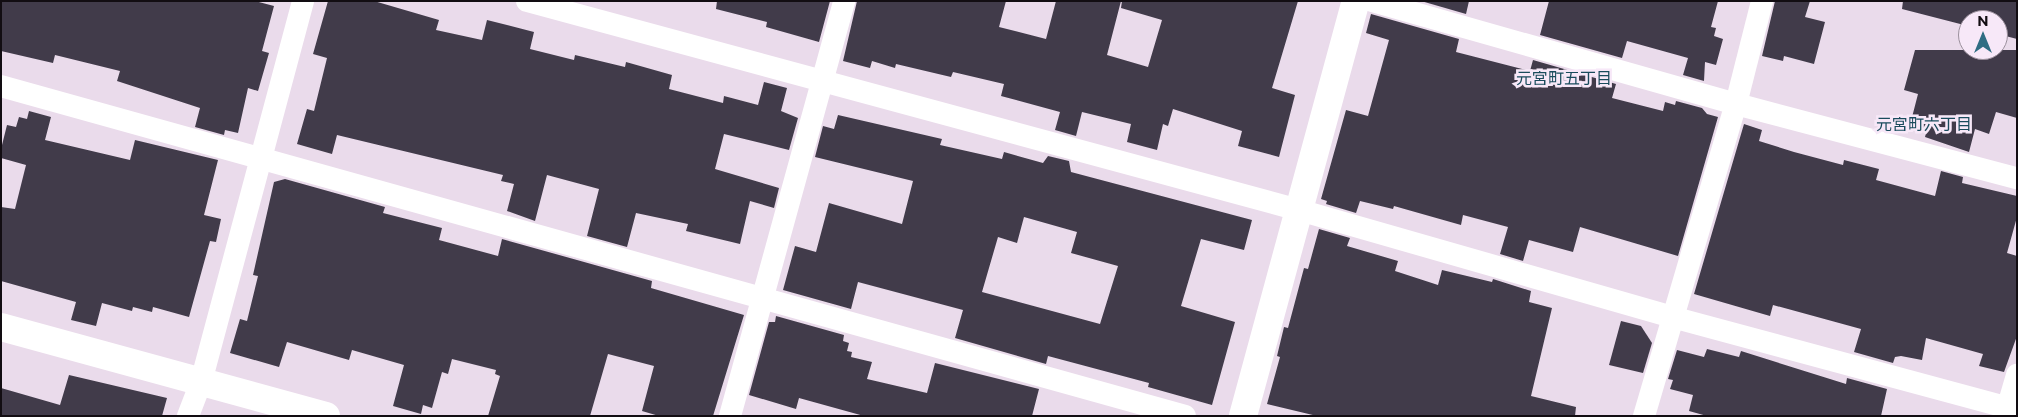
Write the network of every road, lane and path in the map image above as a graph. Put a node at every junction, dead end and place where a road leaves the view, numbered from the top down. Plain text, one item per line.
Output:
1 (303, 1) edge
2 (527, 1) edge
3 (844, 1) edge
4 (1356, 1) edge
5 (1372, 1) edge
6 (1762, 1) edge
7 (823, 82) junction
8 (1, 86) edge
9 (1736, 104) junction
10 (261, 160) junction
11 (2017, 178) edge
12 (1299, 210) junction
13 (762, 295) junction
14 (1672, 318) junction
15 (1, 327) edge
16 (2017, 375) edge
17 (201, 382) junction
18 (2009, 411) edge
19 (188, 416) edge
20 (326, 416) edge
21 (730, 416) edge
22 (1185, 416) edge
23 (1242, 416) edge
24 (1644, 416) edge

1 - 10 street
2 - 7 street
3 - 7 street
4 - 12 street
5 - 9 street
6 - 9 street
7 - 12 street
7 - 13 street
8 - 10 street
9 - 11 street
9 - 14 street
10 - 13 street
10 - 17 street
12 - 14 street
12 - 23 street
13 - 21 street
13 - 22 street
14 - 18 street
14 - 24 street
15 - 17 street
16 - 18 street
17 - 19 street
17 - 20 street

